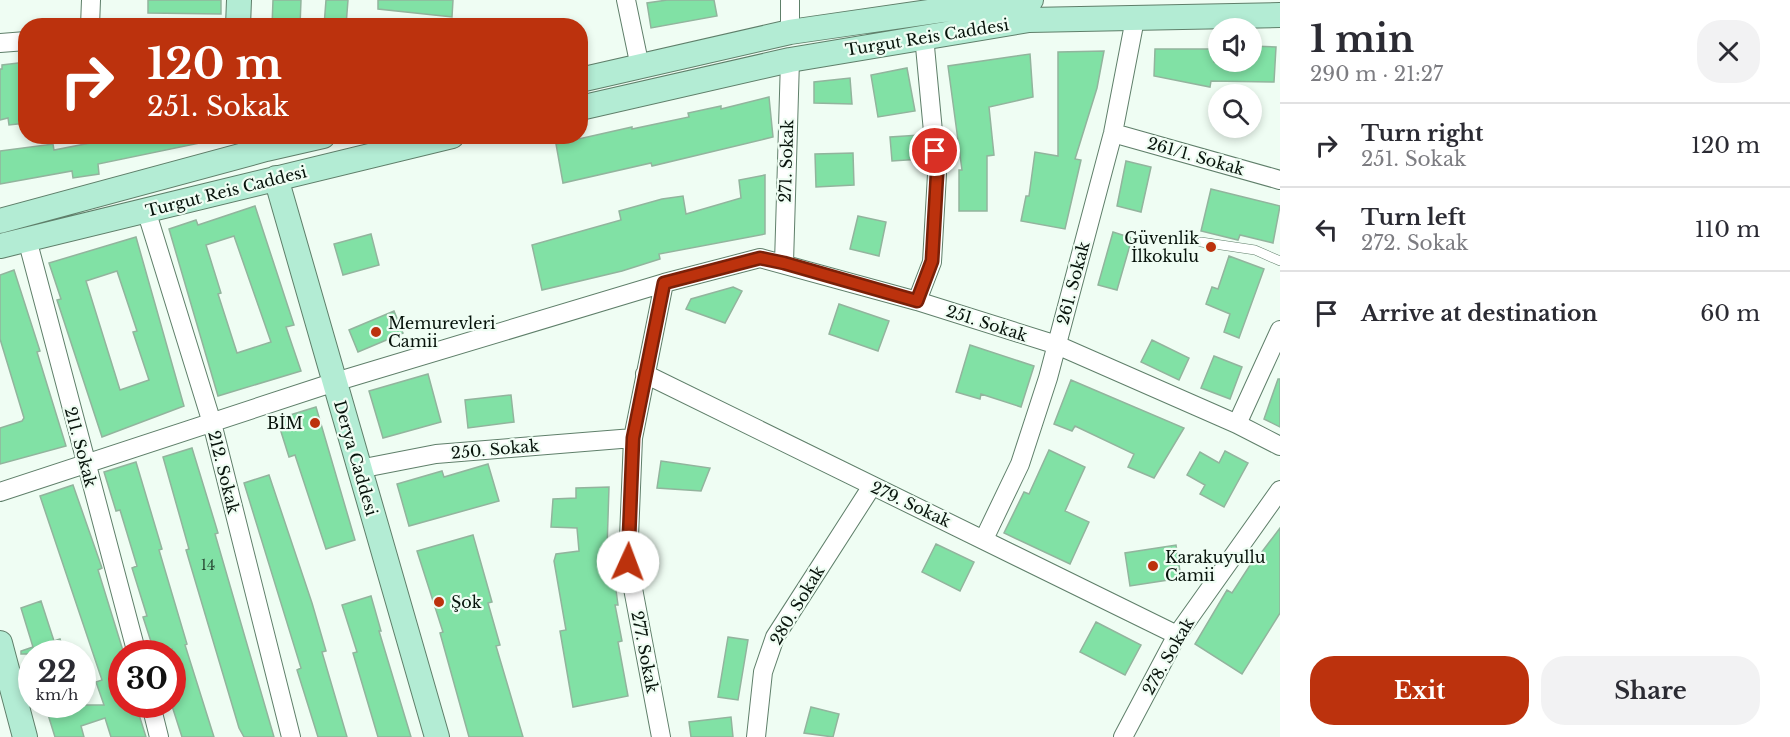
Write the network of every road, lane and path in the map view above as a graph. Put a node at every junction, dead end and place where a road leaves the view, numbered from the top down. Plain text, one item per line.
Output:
1 (91, 0) edge
2 (239, 0) edge
3 (626, 0) edge
4 (790, 0) edge
5 (1031, 0) edge
6 (1280, 15) edge
7 (90, 18) edge
8 (238, 18) edge
9 (1135, 19) junction
10 (790, 32) junction
11 (924, 36) junction
12 (18, 42) edge
13 (0, 43) edge
14 (790, 60) junction
15 (640, 67) junction
16 (588, 78) edge
17 (588, 106) edge
18 (1113, 133) junction
19 (258, 144) edge
20 (418, 144) edge
21 (276, 178) junction
22 (1280, 180) edge
23 (146, 210) junction
24 (0, 221) edge
25 (27, 239) junction
26 (1201, 242) dead end
27 (0, 246) edge
28 (1280, 261) edge
29 (784, 263) junction
30 (664, 283) junction
31 (917, 301) junction
32 (1280, 330) edge
33 (1057, 345) junction
34 (645, 374) junction
35 (335, 382) junction
36 (212, 423) junction
37 (1237, 424) junction
38 (633, 438) junction
39 (1280, 446) edge
40 (85, 463) junction
41 (359, 469) junction
42 (872, 486) junction
43 (1280, 490) edge
44 (0, 492) edge
45 (984, 539) junction
46 (1177, 635) junction
47 (133, 640) edge
48 (0, 643) edge
49 (154, 718) edge
50 (25, 737) edge
51 (159, 737) edge
52 (291, 737) edge
53 (437, 737) edge
54 (661, 737) edge
55 (756, 737) edge
56 (1123, 737) edge

1 - 7 street
2 - 8 main road
3 - 15 street
4 - 10 street
5 - 10 main road, Turgut Reis Caddesi
6 - 9 main road, Turgut Reis Caddesi
9 - 11 main road, Turgut Reis Caddesi
9 - 18 street, 261. Sokak
10 - 15 main road, Turgut Reis Caddesi
11 - 14 main road, Turgut Reis Caddesi
11 - 31 street
12 - 13 street
14 - 17 main road, Turgut Reis Caddesi
14 - 29 street, 271. Sokak
15 - 16 main road, Turgut Reis Caddesi
18 - 22 street, 261/1. Sokak
18 - 33 street, 261. Sokak
19 - 24 main road, Turgut Reis Caddesi
20 - 21 main road, Turgut Reis Caddesi
21 - 23 main road, Turgut Reis Caddesi
21 - 35 main road, Derya Caddesi
23 - 25 main road, Turgut Reis Caddesi
23 - 36 street, 212. Sokak
25 - 27 main road, Turgut Reis Caddesi
25 - 40 street, 211. Sokak
26 - 28 lane
29 - 30 street, 251. Sokak
29 - 31 street, 251. Sokak
30 - 34 street, 277. Sokak
30 - 35 street, 251. Sokak
31 - 33 street, 251. Sokak
32 - 37 street
33 - 37 street, 251. Sokak
33 - 45 street, 261. Sokak
34 - 38 street, 277. Sokak
34 - 42 street, 279. Sokak
35 - 36 street, 251. Sokak
35 - 41 main road, Derya Caddesi
36 - 40 street, 251. Sokak
36 - 52 street, 212. Sokak
37 - 39 street, 251. Sokak
38 - 41 street, 250. Sokak
38 - 54 street, 277. Sokak
40 - 44 street, 251. Sokak
40 - 47 street, 211. Sokak
41 - 53 main road, Derya Caddesi
42 - 45 street, 279. Sokak
42 - 55 street, 280. Sokak
43 - 46 street, 278. Sokak
45 - 46 street, 279. Sokak
46 - 56 street, 278. Sokak
48 - 50 main road
49 - 51 street

